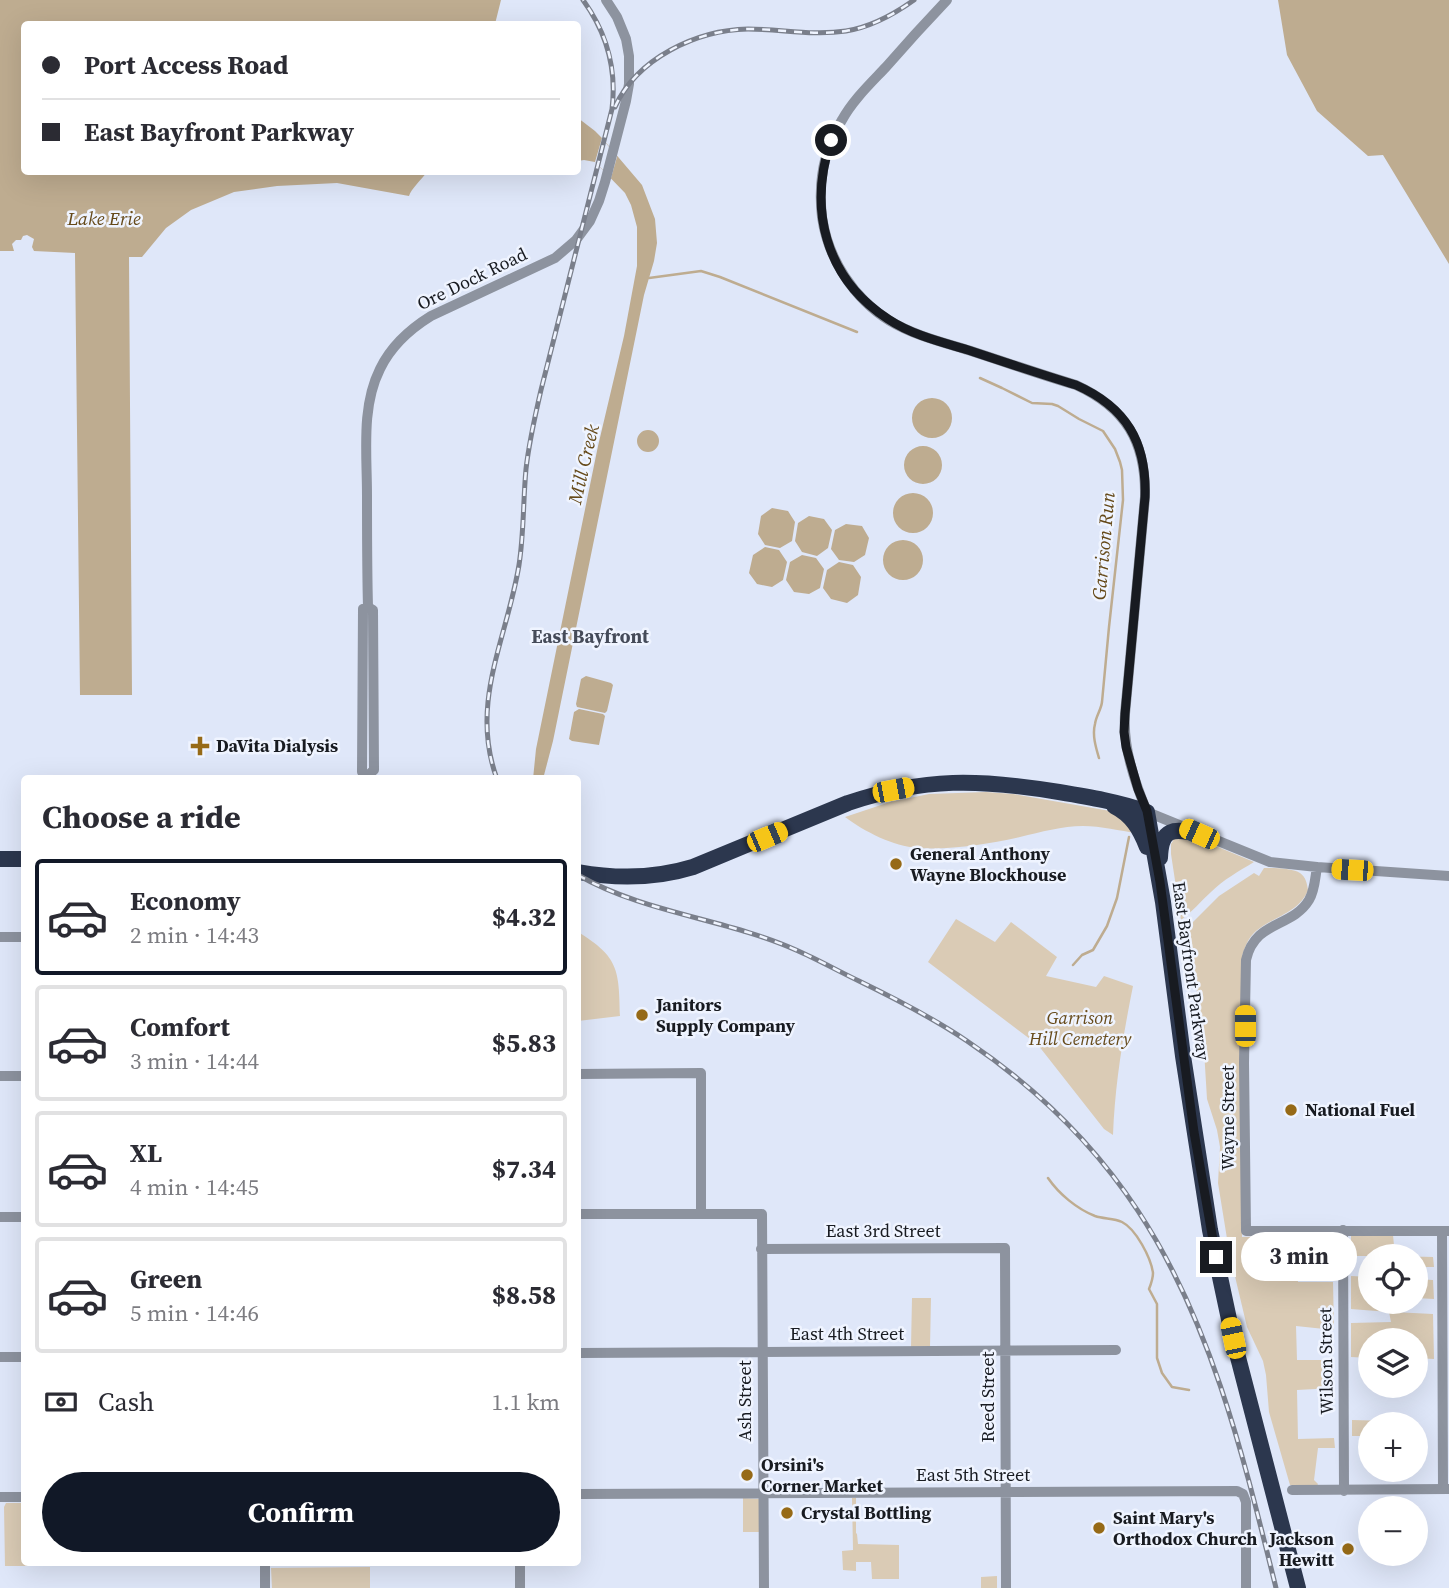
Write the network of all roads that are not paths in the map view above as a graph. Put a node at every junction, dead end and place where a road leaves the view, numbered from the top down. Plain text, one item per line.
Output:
1 (606, 0) edge
2 (947, 0) edge
3 (365, 775) edge
4 (1099, 799) junction
5 (1147, 811) junction
6 (1199, 834) junction
7 (0, 859) edge
8 (21, 859) edge
9 (1317, 867) junction
10 (581, 872) edge
11 (1449, 876) edge
12 (1160, 882) junction
13 (0, 937) edge
14 (21, 937) edge
15 (581, 1074) edge
16 (0, 1076) edge
17 (21, 1076) edge
18 (701, 1213) junction
19 (581, 1214) edge
20 (0, 1217) edge
21 (21, 1217) edge
22 (1343, 1230) junction
23 (1445, 1231) edge
24 (1005, 1248) joint
25 (761, 1250) junction
26 (1116, 1350) dead end
27 (762, 1352) junction
28 (1005, 1352) junction
29 (581, 1353) edge
30 (0, 1357) edge
31 (21, 1357) edge
32 (1446, 1489) edge
33 (1292, 1490) dead end
34 (1344, 1490) junction
35 (763, 1493) junction
36 (1006, 1493) junction
37 (581, 1494) edge
38 (0, 1497) edge
39 (21, 1497) edge
40 (265, 1566) edge
41 (520, 1566) edge
42 (265, 1588) edge
43 (520, 1588) edge
44 (764, 1588) edge
45 (1006, 1588) edge
46 (1247, 1588) edge
47 (1298, 1588) edge

1 - 3 street, Ore Dock Road
2 - 5 street
4 - 5 highway
4 - 10 highway
4 - 12 highway
5 - 6 street
5 - 12 highway, East Bayfront Parkway
6 - 9 street
6 - 12 highway
7 - 8 highway
9 - 11 street
9 - 22 street, Wayne Street
12 - 47 highway, East Bayfront Parkway
13 - 14 street
15 - 18 street
16 - 17 street
18 - 19 street
18 - 25 street, Ash Street
20 - 21 street
22 - 23 street
22 - 34 street, Wilson Street
23 - 32 street
24 - 25 street, East 3rd Street
24 - 28 street, Reed Street
25 - 27 street, Ash Street
26 - 28 street, East 4th Street
27 - 28 street, East 4th Street
27 - 29 street, East 4th Street
27 - 35 street, Ash Street
28 - 36 street, Reed Street
30 - 31 street
32 - 34 street
33 - 34 street
35 - 36 street, East 5th Street
35 - 37 street, East 5th Street
35 - 44 street, Ash Street
36 - 45 street, Reed Street
36 - 46 street, East 5th Street
38 - 39 street
40 - 42 street
41 - 43 street

